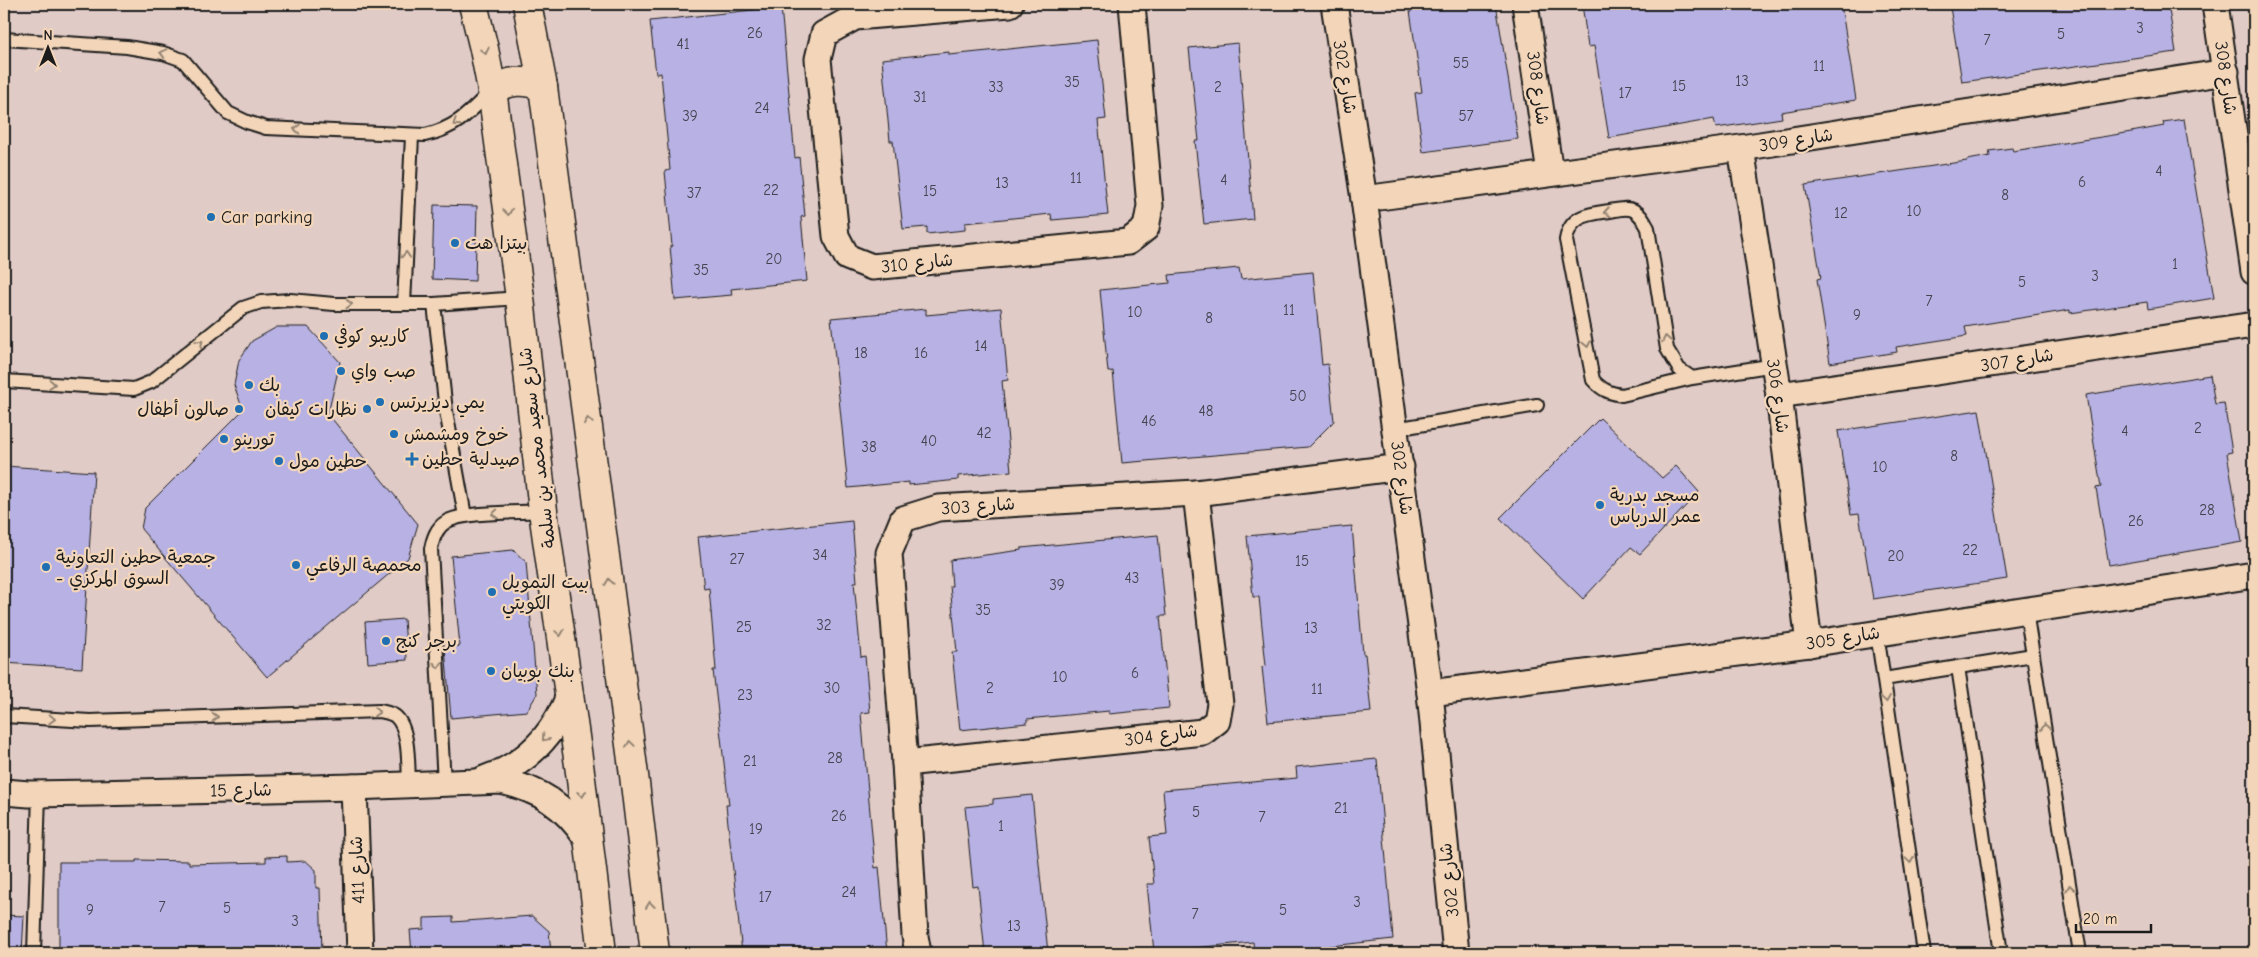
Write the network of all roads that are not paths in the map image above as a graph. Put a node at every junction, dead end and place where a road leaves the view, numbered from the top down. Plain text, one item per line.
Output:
1 (473, 4) edge
2 (526, 4) edge
3 (1010, 4) edge
4 (1132, 4) edge
5 (1334, 4) edge
6 (1525, 4) edge
7 (2215, 4) edge
8 (4, 39) edge
9 (2226, 72) junction
10 (543, 87) junction
11 (492, 90) junction
12 (412, 136) junction
13 (1741, 148) junction
14 (1550, 173) junction
15 (1364, 199) junction
16 (2254, 272) edge
17 (520, 298) junction
18 (404, 304) junction
19 (434, 304) junction
20 (2254, 324) edge
21 (1775, 365) junction
22 (1692, 378) junction
23 (4, 381) edge
24 (1779, 396) junction
25 (1537, 406) dead end
26 (1396, 429) junction
27 (1401, 468) junction
28 (1196, 493) junction
29 (543, 511) junction
30 (465, 516) junction
31 (2254, 575) edge
32 (2026, 611) junction
33 (1877, 633) junction
34 (1809, 644) junction
35 (2033, 655) junction
36 (1958, 667) junction
37 (1884, 679) junction
38 (1430, 693) junction
39 (569, 696) junction
40 (4, 716) edge
41 (905, 763) junction
42 (479, 781) junction
43 (444, 783) junction
44 (409, 785) junction
45 (354, 787) junction
46 (4, 792) edge
47 (39, 794) junction
48 (587, 839) junction
49 (34, 953) edge
50 (360, 953) edge
51 (602, 953) edge
52 (655, 953) edge
53 (918, 953) edge
54 (1456, 953) edge
55 (1924, 953) edge
56 (2001, 953) edge
57 (2080, 953) edge

1 -> 11 street, شارع سعيد محمد بن سلمة
2 - 10 street
3 - 4 street, شارع 310
5 - 15 street, شارع 302
6 - 14 street, شارع 308
7 - 9 street, شارع 308
12 -> 8 lane
9 - 13 street, شارع 309
9 - 16 street, شارع 308
10 - 11 street
52 -> 10 street
11 -> 12 lane
11 -> 17 street, شارع سعيد محمد بن سلمة
18 -> 12 lane
13 - 14 street, شارع 309
13 - 21 street, شارع 306
14 - 15 street, شارع 309
15 - 26 street, شارع 302
17 - 19 lane
17 - 29 street, شارع سعيد محمد بن سلمة
18 - 19 lane
23 -> 18 lane
19 - 30 lane
20 - 24 street, شارع 307
21 - 22 lane
21 - 24 street, شارع 306
22 -> 22 lane
24 - 34 street, شارع 306
25 - 26 lane
26 - 27 street, شارع 302
27 - 28 street, شارع 303
27 - 38 street, شارع 302
28 - 41 street, شارع 303
28 - 41 street, شارع 304
29 -> 30 lane
29 -> 39 street, شارع سعيد محمد بن سلمة
30 -> 43 lane
31 - 32 street, شارع 305
32 - 33 street, شارع 305
32 - 35 lane
33 - 34 street, شارع 305
33 - 37 lane
34 - 38 street, شارع 305
35 - 36 lane
57 -> 35 lane
36 - 37 lane
36 - 56 lane
37 -> 55 lane
38 - 54 street, شارع 302
39 -> 42 street, شارع 15
39 -> 48 street, شارع سعيد محمد بن سلمة
40 -> 44 lane
41 - 53 street, شارع 303
42 - 43 street, شارع 15
42 - 48 street, شارع 15
43 - 44 street, شارع 15
44 - 45 street, شارع 15
45 - 47 street, شارع 15
45 - 50 street, شارع 411
46 - 47 street, شارع 15
47 - 49 lane
48 - 51 street, شارع سعيد محمد بن سلمة

